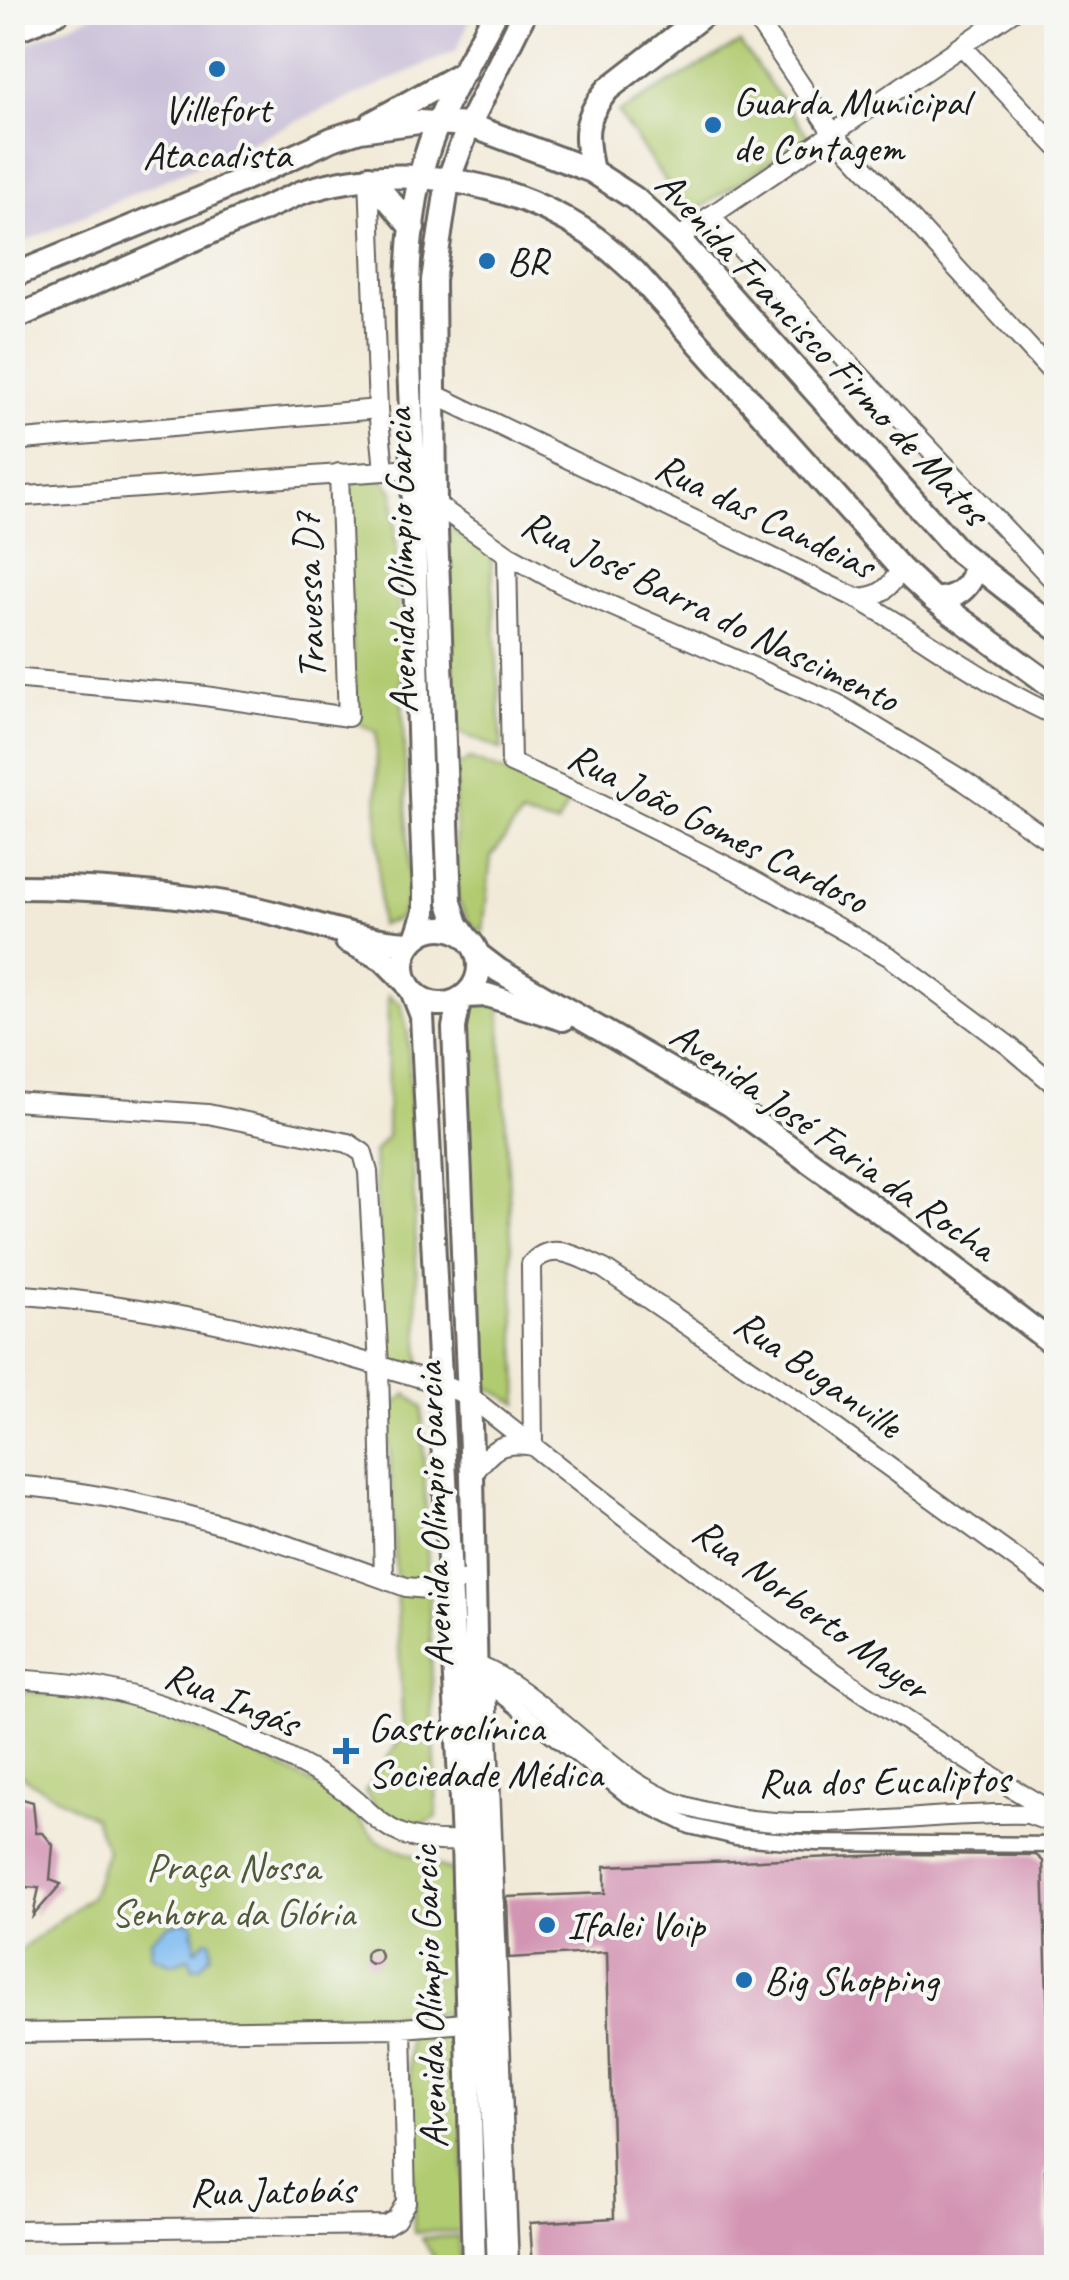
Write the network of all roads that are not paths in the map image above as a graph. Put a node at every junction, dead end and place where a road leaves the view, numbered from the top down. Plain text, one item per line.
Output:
1 (58, 12) edge
2 (496, 12) edge
3 (526, 12) edge
4 (707, 12) edge
5 (1012, 12) edge
6 (759, 13) edge
7 (12, 31) edge
8 (962, 46) junction
9 (464, 72) junction
10 (438, 122) junction
11 (470, 125) junction
12 (360, 130) junction
13 (833, 133) junction
14 (1056, 146) edge
15 (592, 171) junction
16 (369, 176) junction
17 (420, 177) junction
18 (448, 180) junction
19 (710, 216) junction
20 (413, 228) junction
21 (678, 238) junction
22 (12, 276) edge
23 (12, 319) edge
24 (1056, 377) edge
25 (434, 394) junction
26 (378, 409) junction
27 (12, 440) edge
28 (414, 468) junction
29 (384, 470) junction
30 (339, 473) junction
31 (12, 497) edge
32 (434, 504) junction
33 (507, 554) junction
34 (976, 564) junction
35 (896, 579) junction
36 (1056, 583) edge
37 (856, 598) junction
38 (933, 599) junction
39 (1056, 628) edge
40 (912, 630) junction
41 (12, 678) edge
42 (1056, 689) edge
43 (1056, 716) edge
44 (1056, 845) edge
45 (12, 887) edge
46 (298, 918) junction
47 (413, 940) junction
48 (472, 946) junction
49 (409, 987) junction
50 (462, 998) junction
51 (613, 1037) junction
52 (1056, 1086) edge
53 (12, 1101) edge
54 (12, 1294) edge
55 (1056, 1346) edge
56 (379, 1366) junction
57 (441, 1384) junction
58 (469, 1396) junction
59 (533, 1446) junction
60 (472, 1476) junction
61 (12, 1485) edge
62 (473, 1575) junction
63 (384, 1579) junction
64 (450, 1585) junction
65 (1056, 1588) edge
66 (465, 1664) junction
67 (12, 1679) edge
68 (988, 1775) junction
69 (996, 1814) junction
70 (1056, 1814) edge
71 (1056, 1830) edge
72 (462, 1841) junction
73 (1056, 1845) edge
74 (466, 2024) junction
75 (402, 2028) junction
76 (12, 2033) edge
77 (12, 2230) edge
78 (474, 2268) edge
79 (499, 2268) edge
80 (511, 2268) edge

1 - 7 street
2 - 9 street, Avenida Olímpio Garcia
3 - 11 street, Avenida Olímpio Garcia
4 - 15 street
5 - 8 street
6 - 13 street
8 - 13 street
8 - 14 street
9 - 10 street, Avenida Olímpio Garcia
9 - 12 street
10 - 11 street, Avenida Francisco Firmo de Matos
10 - 12 street, Avenida Francisco Firmo de Matos
10 - 17 street, Avenida Olímpio Garcia
11 - 15 street, Avenida Francisco Firmo de Matos
11 - 18 street, Avenida Olímpio Garcia
12 - 22 street, Avenida Francisco Firmo de Matos
13 - 19 street
13 - 24 street
15 - 21 street, Avenida Francisco Firmo de Matos
16 - 17 street
16 - 20 street
16 - 23 street
16 - 26 street
17 - 18 street
17 - 20 street, Avenida Olímpio Garcia
18 - 25 street, Avenida Olímpio Garcia
18 - 35 street
19 - 21 street
19 - 36 street
20 - 28 street, Avenida Olímpio Garcia
21 - 34 street, Avenida Francisco Firmo de Matos
25 - 32 street, Avenida Olímpio Garcia
25 - 37 street, Rua das Candeias
26 - 27 street
26 - 29 street
28 - 29 street
28 - 47 street, Avenida Olímpio Garcia
29 - 30 street
30 - 31 street
30 - 41 street, Travessa D7
32 - 33 street, Rua José Barra do Nascimento
32 - 48 street, Avenida Olímpio Garcia
33 - 44 street, Rua José Barra do Nascimento
33 - 52 street, Rua João Gomes Cardoso
34 - 38 street
34 - 39 street, Avenida Francisco Firmo de Matos
35 - 37 street
35 - 38 street
35 - 40 street
37 - 40 street, Rua das Candeias
38 - 42 street
40 - 43 street, Rua das Candeias
45 - 46 street
46 - 47 street
46 - 49 street
47 - 48 street
47 - 49 street
48 - 50 street
48 - 51 street, Avenida José Faria da Rocha
49 - 50 street
49 - 57 street, Avenida Olímpio Garcia
50 - 51 street, Avenida José Faria da Rocha
50 - 58 street, Avenida Olímpio Garcia
51 - 55 street, Avenida José Faria da Rocha
53 - 56 street
54 - 56 street, Rua Norberto Mayer
56 - 57 street, Rua Norberto Mayer
56 - 63 street
57 - 58 street, Rua Norberto Mayer
57 - 64 street, Avenida Olímpio Garcia
58 - 59 street, Rua Norberto Mayer
58 - 60 street, Avenida Olímpio Garcia
59 - 60 street
59 - 65 street, Rua Buganville
59 - 68 street, Rua Norberto Mayer
60 - 62 street, Avenida Olímpio Garcia
61 - 63 street
62 - 64 street
62 - 66 street, Avenida Olímpio Garcia
63 - 64 street
64 - 66 street, Avenida Olímpio Garcia
66 - 69 street, Rua dos Eucaliptos
66 - 72 street, Avenida Olímpio Garcic
66 - 79 street, Avenida Olímpio Garcia
67 - 72 street, Rua Ingás
68 - 69 street
68 - 70 street, Rua Norberto Mayer
69 - 71 street, Rua dos Eucaliptos
72 - 74 street, Avenida Olímpio Garcic
73 - 80 street
74 - 75 street
74 - 78 street, Avenida Olímpio Garcic
75 - 76 street
75 - 77 street, Rua Jatobás

